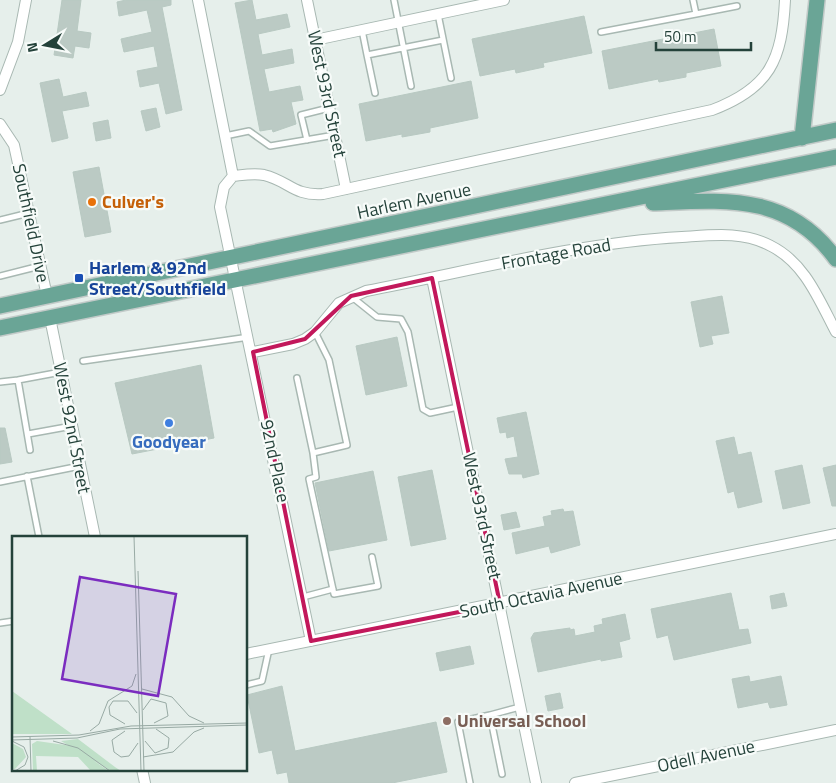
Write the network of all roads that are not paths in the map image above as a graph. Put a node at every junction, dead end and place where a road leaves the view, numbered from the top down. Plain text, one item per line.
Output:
1 (26, 0) edge
2 (198, 0) edge
3 (307, 0) edge
4 (394, 0) edge
5 (503, 0) edge
6 (693, 0) edge
7 (786, 0) edge
8 (817, 0) edge
9 (737, 6) dead end
10 (438, 14) junction
11 (696, 14) junction
12 (398, 22) junction
13 (362, 30) junction
14 (601, 32) dead end
15 (315, 40) junction
16 (443, 40) junction
17 (403, 48) junction
18 (367, 55) junction
19 (451, 78) dead end
20 (411, 86) dead end
21 (0, 90) edge
22 (374, 93) dead end
23 (330, 108) junction
24 (0, 124) edge
25 (836, 130) edge
26 (335, 135) junction
27 (225, 136) junction
28 (802, 138) junction
29 (307, 140) junction
30 (836, 157) edge
31 (233, 176) junction
32 (346, 189) junction
33 (612, 204) junction
34 (30, 212) junction
35 (0, 220) edge
36 (230, 258) junction
37 (836, 259) edge
38 (40, 266) junction
39 (0, 276) edge
40 (432, 278) junction
41 (236, 282) junction
42 (47, 296) junction
43 (351, 296) junction
44 (0, 306) edge
45 (50, 318) junction
46 (0, 328) edge
47 (314, 332) junction
48 (836, 332) edge
49 (249, 336) junction
50 (253, 352) junction
51 (83, 361) dead end
52 (61, 372) junction
53 (297, 378) dead end
54 (18, 380) junction
55 (0, 382) edge
56 (459, 407) junction
57 (72, 426) junction
58 (28, 434) junction
59 (30, 450) dead end
60 (313, 453) junction
61 (80, 466) junction
62 (27, 476) junction
63 (0, 482) edge
64 (836, 534) edge
65 (39, 536) edge
66 (94, 536) edge
67 (372, 557) dead end
68 (333, 589) junction
69 (302, 597) junction
70 (500, 604) junction
71 (311, 641) junction
72 (270, 649) junction
73 (248, 654) edge
74 (248, 684) edge
75 (521, 707) junction
76 (490, 715) junction
77 (836, 730) edge
78 (142, 770) edge
79 (502, 774) dead end
80 (145, 783) edge
81 (470, 783) edge
82 (536, 783) edge
83 (575, 783) edge

1 - 21 street
2 - 27 street
3 - 15 street, West 93rd Street
4 - 12 lane
5 - 10 street
6 - 11 lane
7 - 32 street
8 - 28 main road
9 - 11 lane
10 - 12 street
10 - 16 lane
11 - 14 lane
12 - 13 street
12 - 17 lane
13 - 15 street
13 - 18 lane
15 - 23 street, West 93rd Street
16 - 17 lane
16 - 19 lane
17 - 18 lane
17 - 20 lane
18 - 22 lane
23 - 26 street, West 93rd Street
23 - 29 lane
24 - 34 street, Southfield Drive
25 - 28 main road, Harlem Avenue
26 - 29 lane
26 - 32 street, West 93rd Street
27 - 29 lane
27 - 31 street
28 - 36 main road, Harlem Avenue
30 - 33 main road
31 - 32 street
31 - 36 street, 92nd Place
33 - 37 main road
33 - 41 main road
34 - 35 lane
34 - 38 street, Southfield Drive
36 - 41 street, 92nd Place
36 - 42 main road, Harlem Avenue
38 - 39 lane
38 - 42 street, Southfield Drive
40 - 43 street, Frontage Road
40 - 48 street, Frontage Road
40 - 56 street, West 93rd Street
41 - 45 main road
41 - 49 street, 92nd Place
42 - 44 main road, Harlem Avenue
43 - 47 street, Frontage Road
43 - 56 lane
45 - 46 main road
45 - 52 street, West 92nd Street
47 - 50 street, Frontage Road
47 - 60 lane
49 - 50 street, 92nd Place
49 - 51 lane
50 - 69 street, 92nd Place
52 - 54 lane
52 - 57 street, West 92nd Street
53 - 60 lane
54 - 55 lane
54 - 58 lane
56 - 70 street, West 93rd Street
57 - 58 lane
57 - 61 street, West 92nd Street
58 - 59 lane
60 - 68 lane
61 - 62 lane
61 - 66 street, West 92nd Street
62 - 63 lane
62 - 65 lane
64 - 70 street, South Octavia Avenue
67 - 68 lane
68 - 69 lane
69 - 71 street, 92nd Place
70 - 71 street, South Octavia Avenue
70 - 75 street, West 93rd Street
71 - 72 street, South Octavia Avenue
72 - 73 street, South Octavia Avenue
72 - 74 lane
75 - 76 lane
75 - 82 street, West 93rd Street
76 - 79 lane
76 - 81 lane
77 - 83 street, Odell Avenue
78 - 80 street

